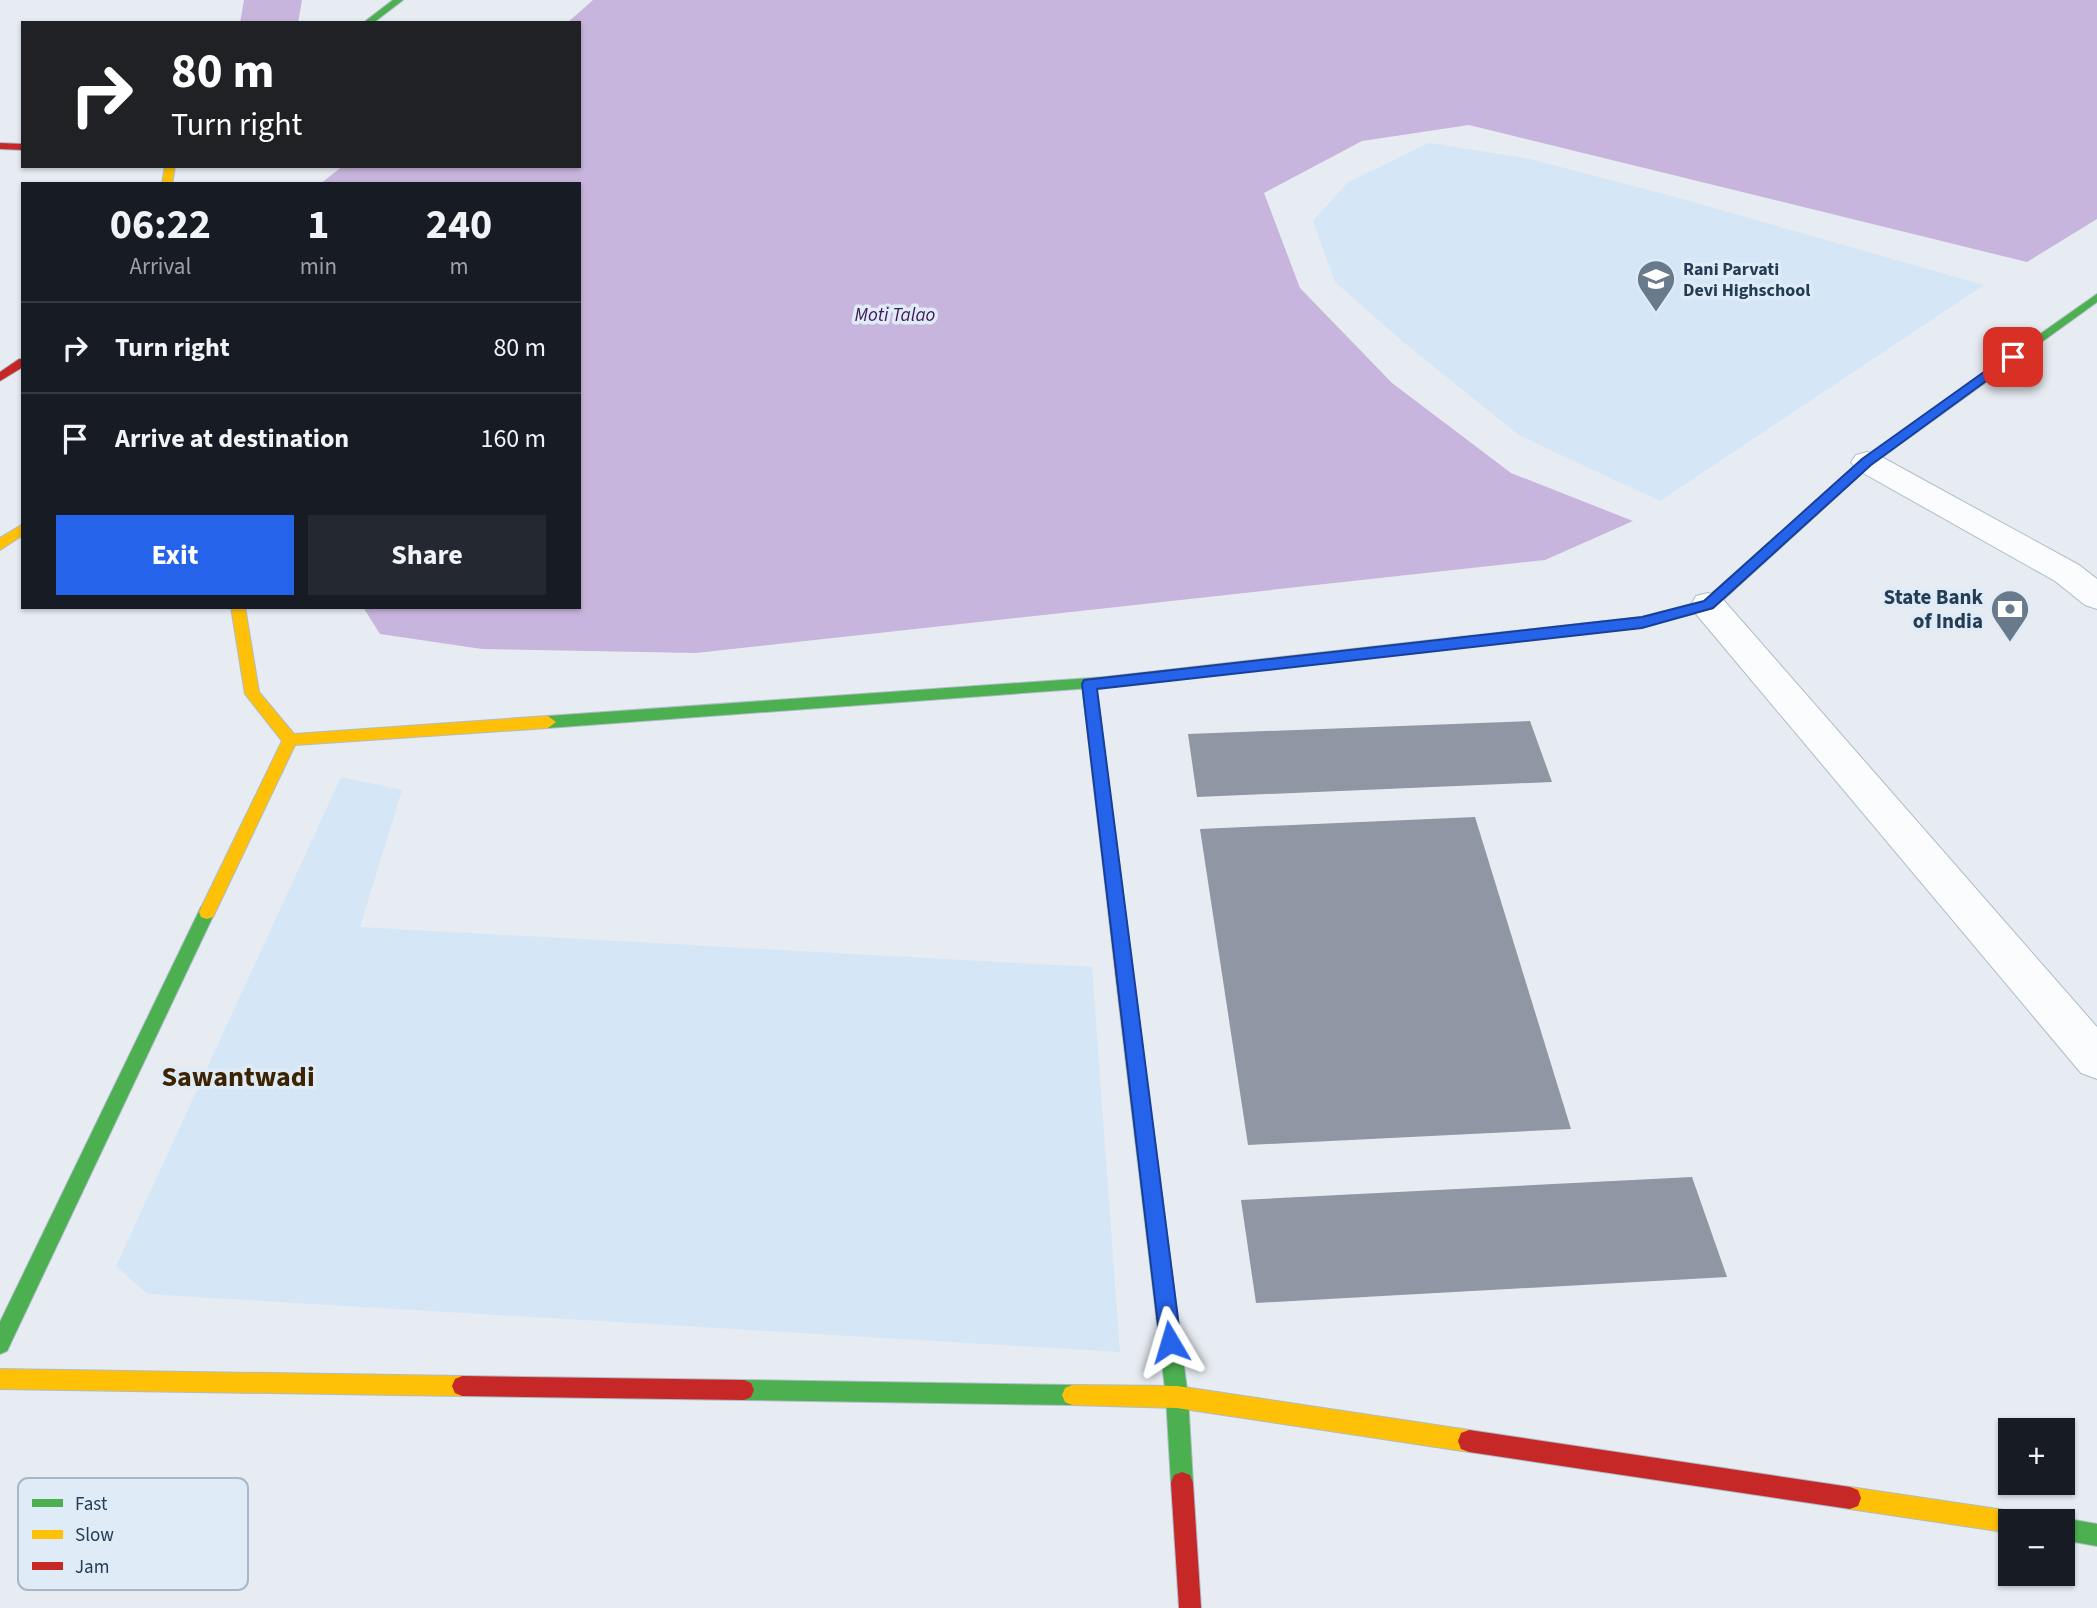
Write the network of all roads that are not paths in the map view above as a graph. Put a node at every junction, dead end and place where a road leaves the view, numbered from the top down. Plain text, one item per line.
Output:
1 (399, 0) edge
2 (370, 21) edge
3 (0, 146) edge
4 (21, 147) edge
5 (2097, 297) edge
6 (21, 363) edge
7 (0, 377) edge
8 (1867, 462) junction
9 (21, 529) edge
10 (0, 545) edge
11 (2097, 597) edge
12 (1708, 605) junction
13 (238, 609) edge
14 (1089, 684) junction
15 (290, 740) junction
16 (2097, 1059) edge
17 (0, 1344) edge
18 (0, 1379) edge
19 (1177, 1397) junction
20 (1998, 1520) edge
21 (2075, 1532) edge
22 (2097, 1535) edge
23 (1190, 1608) edge

1 - 2 main road
3 - 4 main road
5 - 8 main road
6 - 7 main road
8 - 11 street
8 - 12 main road
9 - 10 main road
12 - 14 main road
12 - 16 street
13 - 15 main road
14 - 15 main road
14 - 19 main road
15 - 17 main road
18 - 19 main road
19 - 20 main road
19 - 23 main road
21 - 22 main road

